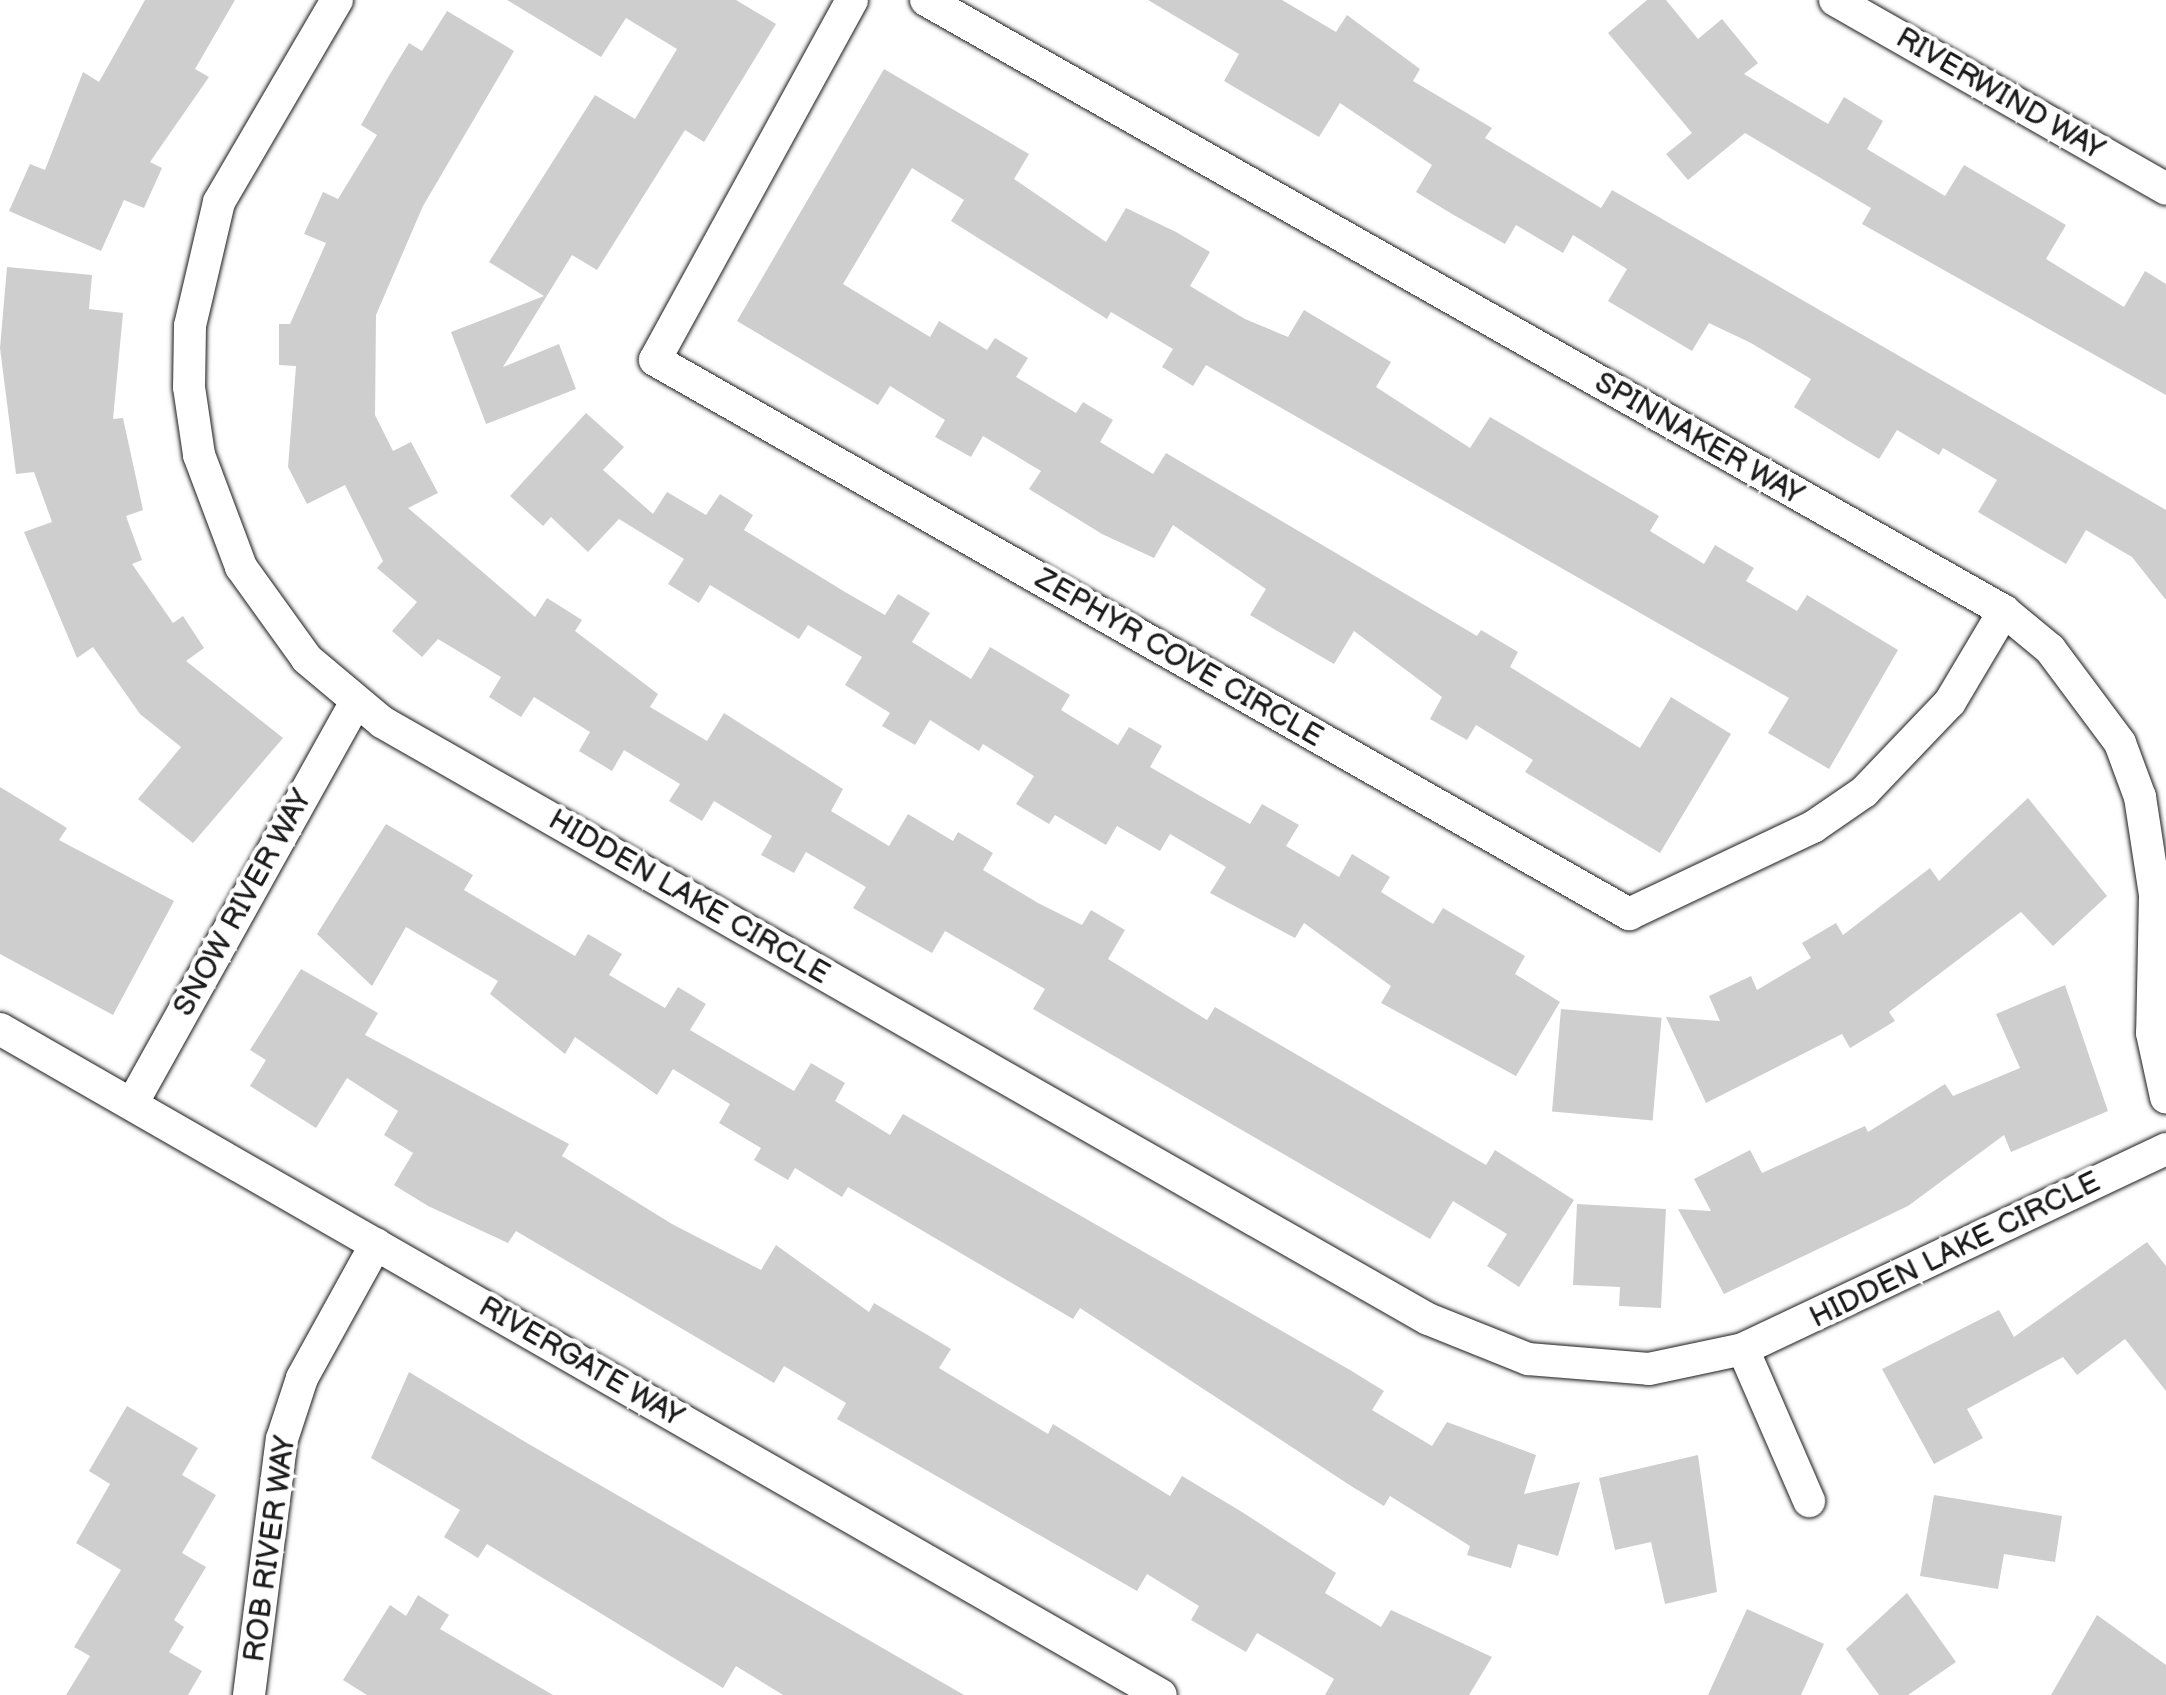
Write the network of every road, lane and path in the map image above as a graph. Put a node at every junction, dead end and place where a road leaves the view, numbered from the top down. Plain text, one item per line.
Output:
1 (337, 0) edge
2 (852, 0) edge
3 (926, 0) edge
4 (1835, 0) edge
5 (2166, 189) edge
6 (2004, 612) junction
7 (355, 703) junction
8 (2158, 838) edge
9 (0, 1029) edge
10 (2166, 1096) edge
11 (132, 1104) junction
12 (2166, 1149) edge
13 (376, 1244) junction
14 (1743, 1350) junction
15 (1809, 1501) dead end
16 (249, 1695) edge
17 (1161, 1695) edge

1 - 7 street, HIDDEN LAKE CIRCLE
2 - 6 street, ZEPHYR COVE CIRCLE
3 - 6 street, SPINNAKER WAY
4 - 5 street, RIVERWIND WAY
6 - 8 street, SPINNAKER WAY
7 - 11 street, SNOW RIVER WAY
7 - 14 street, HIDDEN LAKE CIRCLE
8 - 10 street, SPINNAKER WAY
9 - 11 street, RIVERGATE WAY
11 - 13 street, RIVERGATE WAY
12 - 14 street, HIDDEN LAKE CIRCLE
13 - 16 street, ROB RIVER WAY
13 - 17 street, RIVERGATE WAY
14 - 15 street

